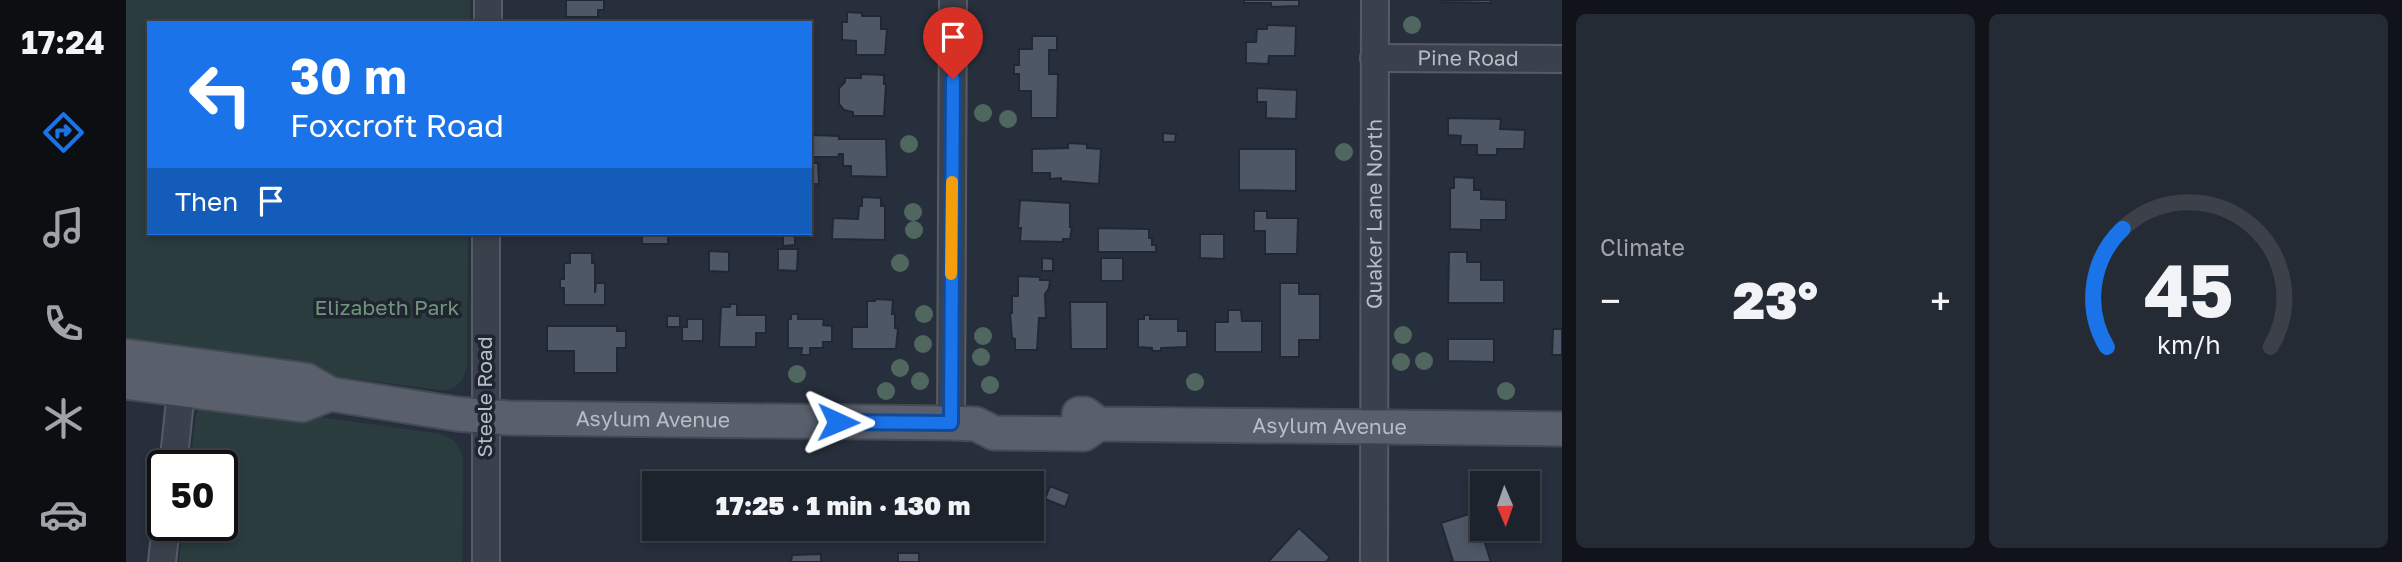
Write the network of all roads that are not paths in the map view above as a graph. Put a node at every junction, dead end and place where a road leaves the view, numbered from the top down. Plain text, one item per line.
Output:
1 (488, 0) edge
2 (953, 0) edge
3 (1375, 0) edge
4 (488, 21) edge
5 (1374, 58) junction
6 (1562, 60) edge
7 (486, 235) edge
8 (126, 356) edge
9 (183, 377) junction
10 (126, 382) edge
11 (484, 416) junction
12 (963, 424) junction
13 (1372, 427) junction
14 (1562, 429) edge
15 (175, 450) edge
16 (164, 541) edge
17 (162, 562) edge
18 (486, 562) edge
19 (1374, 562) edge

1 - 4 street
2 - 12 street
3 - 5 street, Quaker Lane North
5 - 6 street, Pine Road
5 - 13 street, Quaker Lane North
7 - 11 street, Steele Road
8 - 9 main road, Asylum Avenue
9 - 10 main road, Asylum Avenue
9 - 11 main road, Asylum Avenue
9 - 15 street
11 - 12 main road, Asylum Avenue
11 - 18 street, Steele Road
12 - 13 main road, Asylum Avenue
13 - 14 main road, Asylum Avenue
13 - 19 street, Quaker Lane North
16 - 17 street

